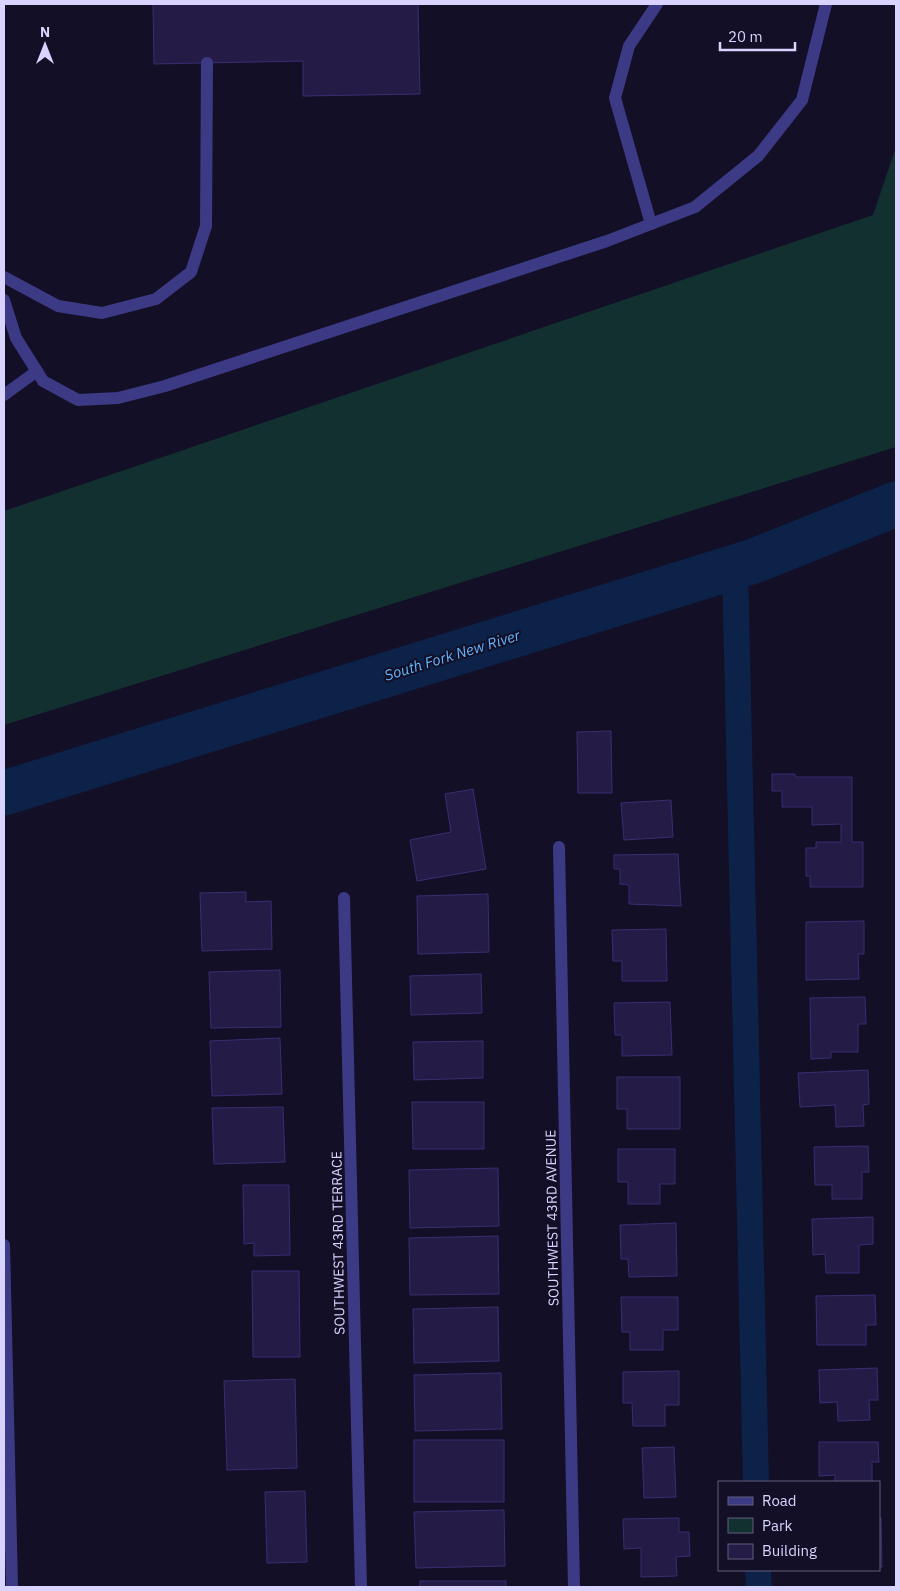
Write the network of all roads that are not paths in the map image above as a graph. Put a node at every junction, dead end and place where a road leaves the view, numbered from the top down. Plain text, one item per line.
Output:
1 (657, 4) edge
2 (826, 4) edge
3 (207, 62) dead end
4 (651, 224) junction
5 (4, 278) edge
6 (4, 300) edge
7 (37, 371) junction
8 (4, 395) edge
9 (559, 847) dead end
10 (344, 898) dead end
11 (4, 1245) edge
12 (5, 1333) edge
13 (12, 1587) edge
14 (361, 1587) edge
15 (574, 1587) edge

1 - 4 street
2 - 4 street
3 - 5 street
4 - 7 street
6 - 7 street
7 - 8 street
9 - 15 street, SOUTHWEST 43RD AVENUE
10 - 14 street, SOUTHWEST 43RD TERRACE
11 - 12 street
12 - 13 street

